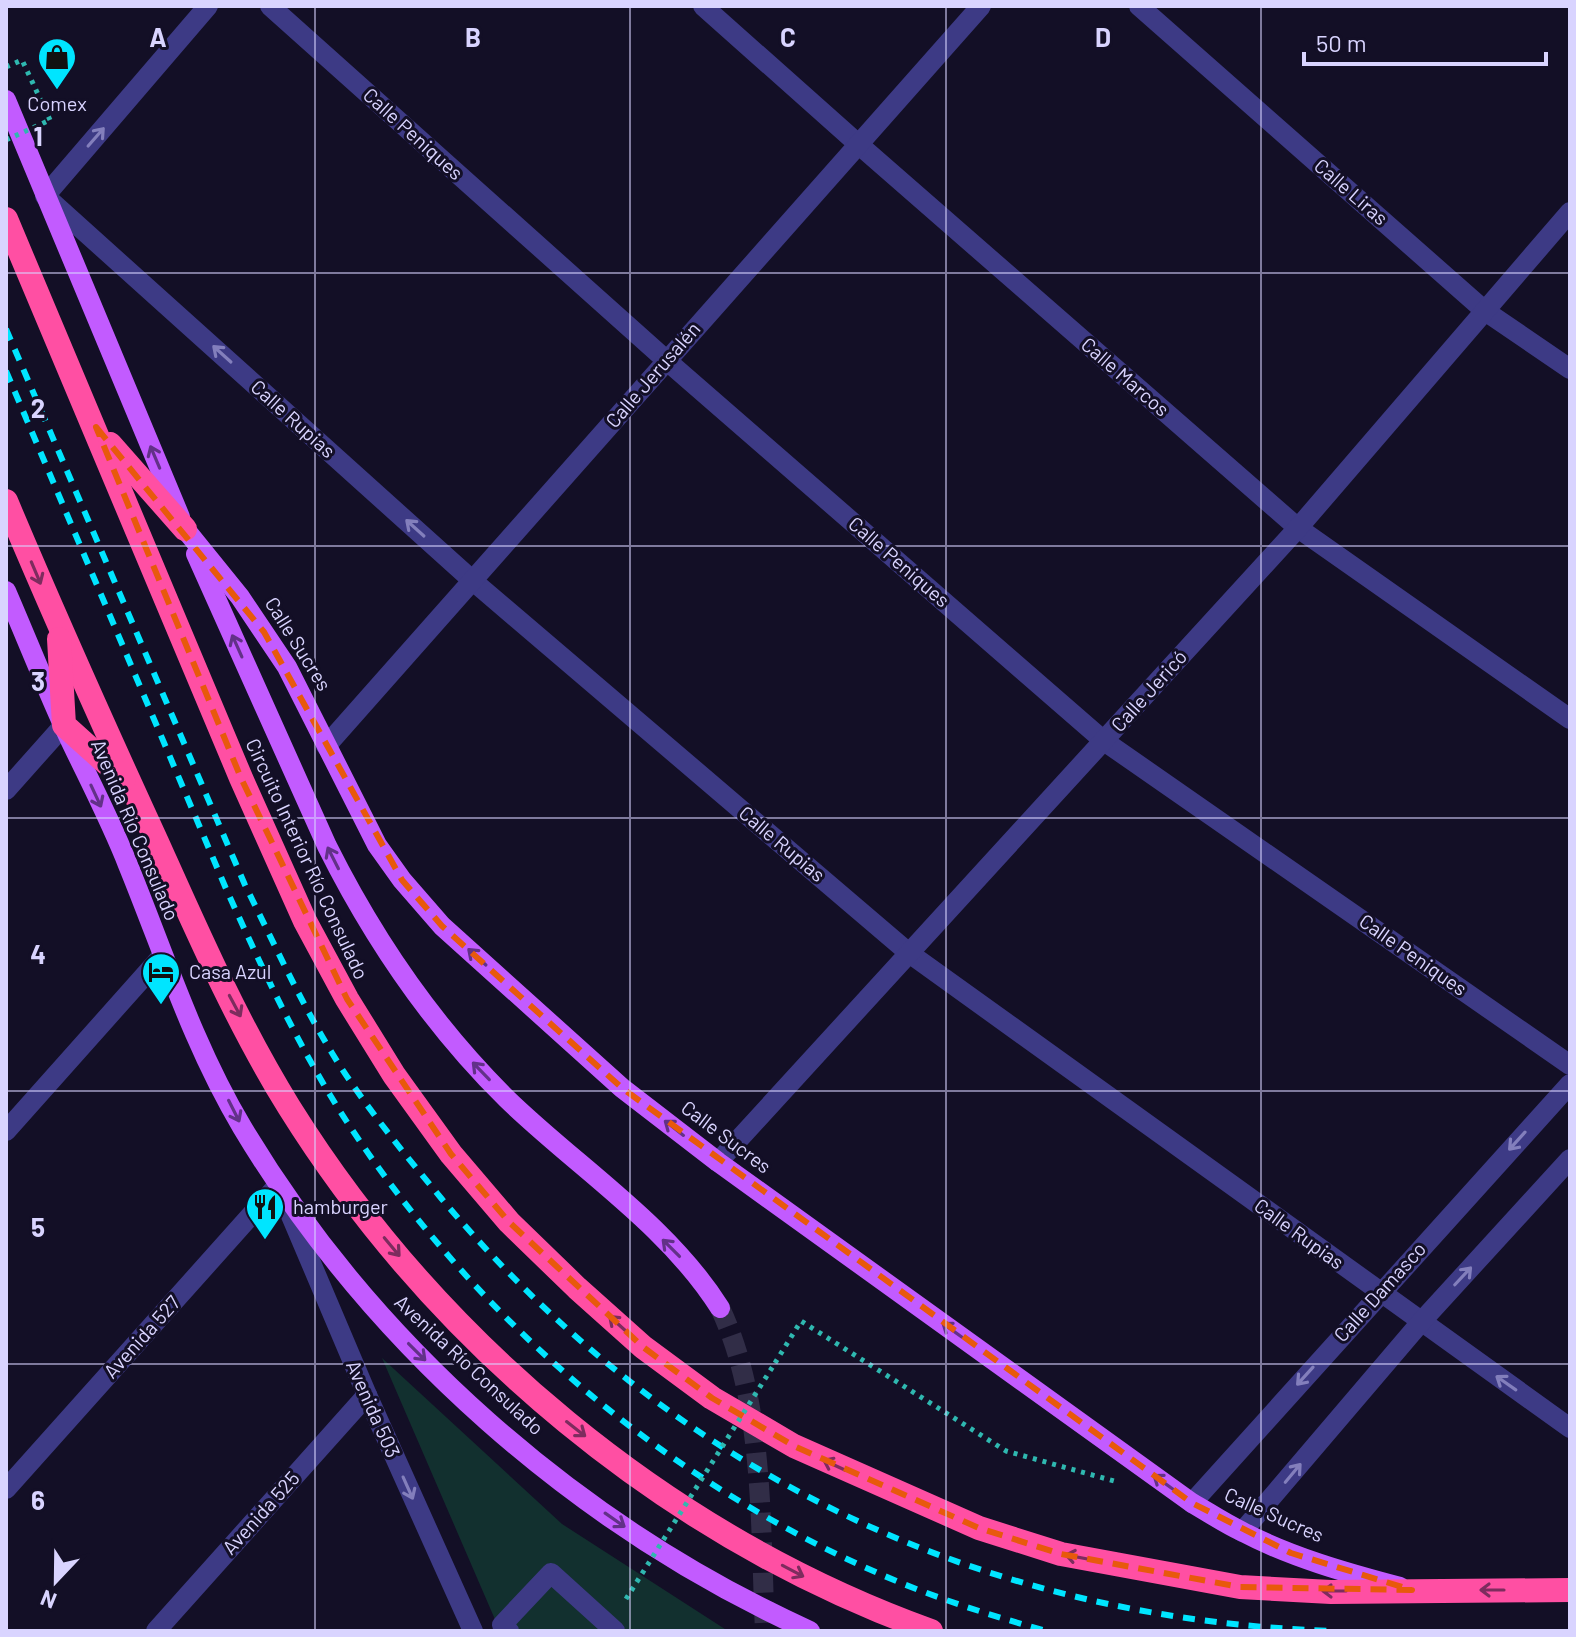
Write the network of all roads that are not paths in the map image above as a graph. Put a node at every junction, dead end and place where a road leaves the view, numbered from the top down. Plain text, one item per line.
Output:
1 (208, 6) edge
2 (270, 6) edge
3 (703, 6) edge
4 (981, 6) edge
5 (1139, 6) edge
6 (6, 100) edge
7 (857, 143) junction
8 (45, 196) junction
9 (1570, 212) edge
10 (6, 219) edge
11 (1485, 311) junction
12 (666, 360) junction
13 (1570, 369) edge
14 (96, 427) junction
15 (6, 501) edge
16 (1298, 528) junction
17 (185, 529) junction
18 (473, 581) junction
19 (6, 591) edge
20 (59, 625) junction
21 (1570, 719) edge
22 (64, 725) junction
23 (1104, 741) junction
24 (326, 746) junction
25 (130, 783) junction
26 (6, 790) edge
27 (909, 953) junction
28 (162, 956) junction
29 (1570, 1065) edge
30 (1570, 1084) edge
31 (6, 1131) edge
32 (1570, 1159) edge
33 (718, 1162) junction
34 (278, 1185) junction
35 (1380, 1292) junction
36 (720, 1308) tunnel mouth
37 (1421, 1322) junction
38 (367, 1395) junction
39 (1570, 1428) edge
40 (6, 1489) edge
41 (1192, 1503) junction
42 (1242, 1532) junction
43 (1412, 1590) junction
44 (1570, 1590) edge
45 (156, 1631) edge
46 (473, 1631) edge
47 (509, 1631) edge
48 (615, 1631) edge
49 (810, 1631) edge
50 (931, 1631) edge

8 -> 1 street
2 - 12 street, Calle Peniques
3 - 7 street, Calle Marcos
4 - 7 street, Calle Jerusalén
5 - 11 street, Calle Liras
6 - 8 main road
7 - 12 street, Calle Jerusalén
7 - 16 street, Calle Marcos
17 -> 8 main road
18 -> 8 street, Calle Rupias
9 - 11 street, Calle Jericó
10 - 14 highway, Circuito Interior Río Consulado
11 - 13 street, Calle Liras
11 - 16 street, Calle Jericó
12 - 18 street, Calle Jerusalén
12 - 23 street, Calle Peniques
14 - 17 highway
43 -> 14 highway, Circuito Interior Río Consulado
15 -> 20 highway
16 - 21 street, Calle Marcos
16 - 23 street, Calle Jericó
17 - 24 main road, Calle Sucres
36 -> 17 main road
18 - 24 street, Calle Jerusalén
18 - 27 street, Calle Rupias
19 - 22 main road, Avenida Río Consulado
20 - 22 highway
20 - 25 highway
22 - 25 highway
22 - 26 street
22 -> 28 main road, Avenida Río Consulado
23 - 27 street, Calle Jericó
23 - 29 street, Calle Peniques
33 -> 24 main road, Calle Sucres
25 -> 50 highway
27 - 33 street, Calle Jericó
27 - 35 street, Calle Rupias
28 - 31 street
28 -> 34 main road, Avenida Río Consulado
30 -> 35 street, Calle Damasco
37 -> 32 street
41 -> 33 main road, Calle Sucres
34 - 38 street, Avenida 503
34 - 40 street, Avenida 527
34 -> 49 main road, Avenida Río Consulado
35 - 37 street, Calle Rupias
35 -> 41 street, Calle Damasco
39 -> 37 street, Calle Rupias
42 -> 37 street
38 - 45 street, Avenida 525
38 -> 46 street, Avenida 503
41 - 42 main road, Calle Sucres
42 - 43 main road, Calle Sucres
44 -> 43 highway
47 - 48 street

